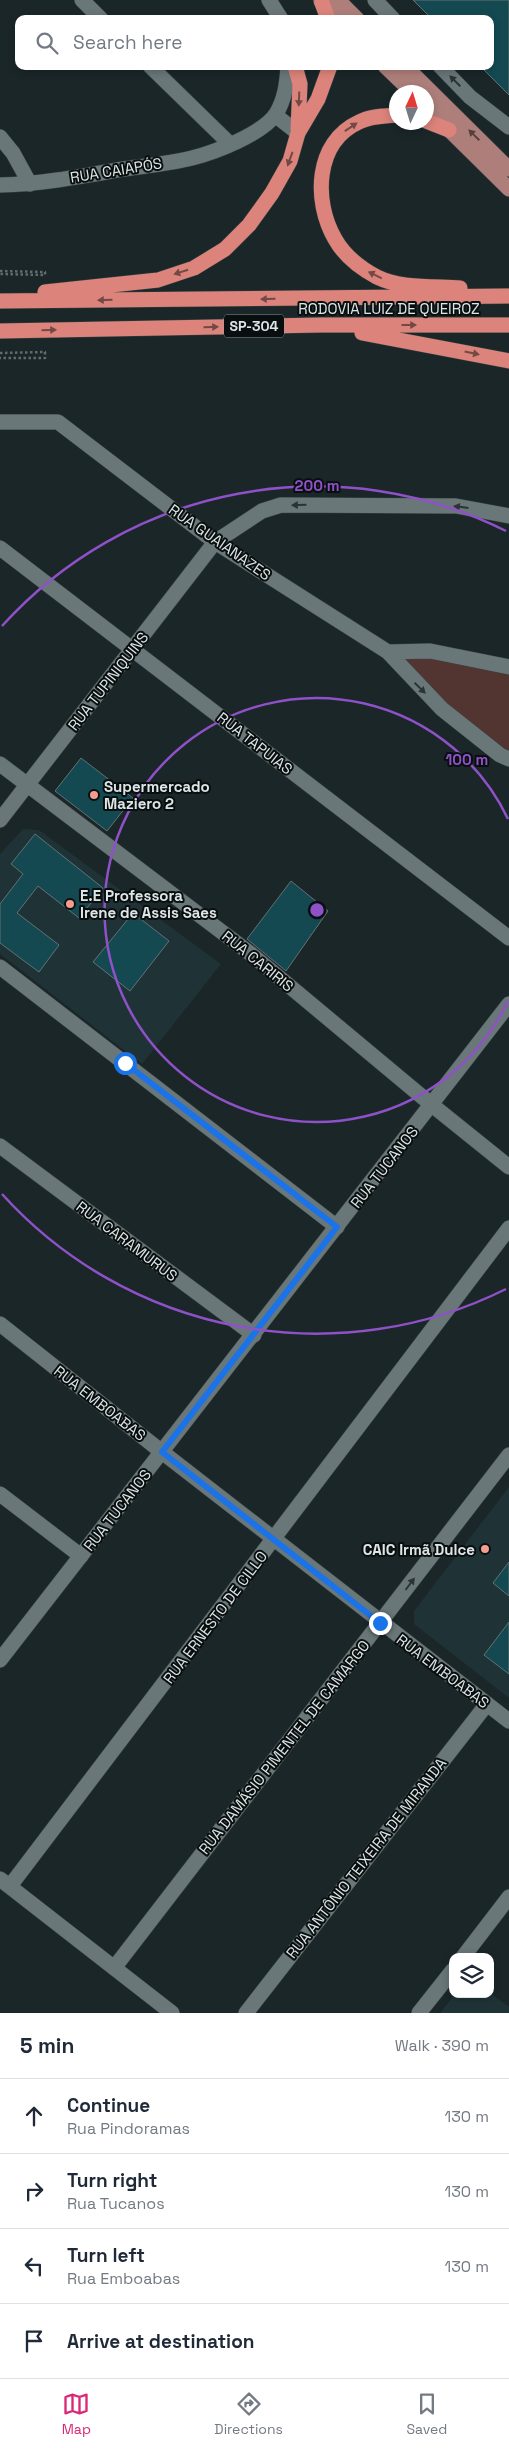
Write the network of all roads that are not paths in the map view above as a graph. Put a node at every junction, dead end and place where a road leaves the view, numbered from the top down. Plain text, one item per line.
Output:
1 (82, 0) edge
2 (269, 0) edge
3 (338, 0) edge
4 (375, 0) edge
5 (321, 2) edge
6 (97, 15) edge
7 (278, 15) edge
8 (326, 15) edge
9 (334, 15) edge
10 (353, 15) edge
11 (389, 15) edge
12 (154, 70) edge
13 (288, 70) edge
14 (296, 70) edge
15 (329, 70) edge
16 (389, 70) edge
17 (409, 70) edge
18 (444, 70) edge
19 (405, 85) edge
20 (275, 115) junction
21 (434, 115) edge
22 (389, 117) edge
23 (434, 124) edge
24 (509, 127) edge
25 (449, 130) junction
26 (298, 133) junction
27 (0, 137) edge
28 (230, 144) junction
29 (509, 169) edge
30 (30, 184) junction
31 (0, 185) edge
32 (509, 189) edge
33 (509, 291) edge
34 (509, 296) edge
35 (0, 297) edge
36 (0, 301) edge
37 (321, 325) junction
38 (509, 325) edge
39 (0, 331) edge
40 (509, 361) edge
41 (0, 422) edge
42 (509, 516) edge
43 (215, 542) junction
44 (0, 548) edge
45 (133, 649) junction
46 (388, 652) junction
47 (509, 667) edge
48 (509, 759) edge
49 (0, 764) edge
50 (27, 785) junction
51 (0, 820) edge
52 (509, 938) edge
53 (0, 967) edge
54 (509, 1004) edge
55 (432, 1105) junction
56 (0, 1146) edge
57 (509, 1167) edge
58 (337, 1227) junction
59 (509, 1228) edge
60 (0, 1324) edge
61 (254, 1335) junction
62 (162, 1452) junction
63 (509, 1455) edge
64 (0, 1494) edge
65 (274, 1540) junction
66 (81, 1556) junction
67 (380, 1623) junction
68 (0, 1660) edge
69 (487, 1704) junction
70 (509, 1721) edge
71 (5, 1883) edge
72 (508, 1900) edge
73 (466, 1953) edge
74 (114, 1968) junction
75 (449, 1975) edge
76 (172, 2013) edge
77 (246, 2013) edge
78 (419, 2013) edge

1 - 6 street
2 - 7 street
3 - 10 main road
4 - 11 street
5 - 8 highway
5 - 9 main road
12 - 28 street
13 - 20 street
14 -> 26 highway
15 - 26 highway
16 - 19 main road
29 -> 17 main road
24 -> 18 street
20 - 26 street
20 - 28 street, RUA CAIAPÓS
21 - 25 main road
33 -> 22 highway
23 - 25 highway
25 - 32 main road
26 -> 35 highway
27 - 30 street
28 - 30 street, RUA CAIAPÓS
30 - 31 street, RUA CAIAPÓS
34 -> 36 highway, RODOVIA LUIZ DE QUEIROZ / SP-304
37 -> 38 highway, RODOVIA LUIZ DE QUEIROZ / SP-304
39 -> 37 highway, RODOVIA LUIZ DE QUEIROZ / SP-304
37 -> 40 highway
41 - 43 street, RUA GUAIANAZES
42 -> 43 street, RUA TUPINIQUINS
43 - 45 street, RUA TUPINIQUINS
43 - 46 street, RUA GUAIANAZES
44 - 45 street, RUA TAPUIAS
45 - 50 street, RUA TUPINIQUINS
45 - 52 street, RUA TAPUIAS
46 - 47 street
46 -> 48 street, RUA GUAIANAZES
49 - 50 street, RUA CARIRIS
50 - 51 street, RUA TUPINIQUINS
50 - 55 street, RUA CARIRIS
53 - 58 street
54 - 55 street, RUA TUCANOS
55 - 57 street, RUA CARIRIS
55 - 58 street, RUA TUCANOS
56 - 61 street, RUA CARAMURUS
58 - 61 street, RUA TUCANOS
59 - 65 street, RUA ERNESTO DE CILLO
60 - 62 street, RUA EMBOABAS
61 - 62 street, RUA TUCANOS
62 - 65 street, RUA EMBOABAS
62 - 66 street, RUA TUCANOS
67 -> 63 street, RUA DAMÁSIO PIMENTEL DE CAMARGO
64 - 66 street
65 - 67 street, RUA EMBOABAS
65 - 71 street, RUA ERNESTO DE CILLO
66 - 68 street, RUA TUCANOS
67 - 69 street, RUA EMBOABAS
67 - 74 street, RUA DAMÁSIO PIMENTEL DE CAMARGO
69 - 70 street, RUA EMBOABAS
69 - 77 street, RUA ANTÔNIO TEIXEIRA DE MIRANDA
71 - 74 street
72 - 73 street
74 - 76 street
75 - 78 street

